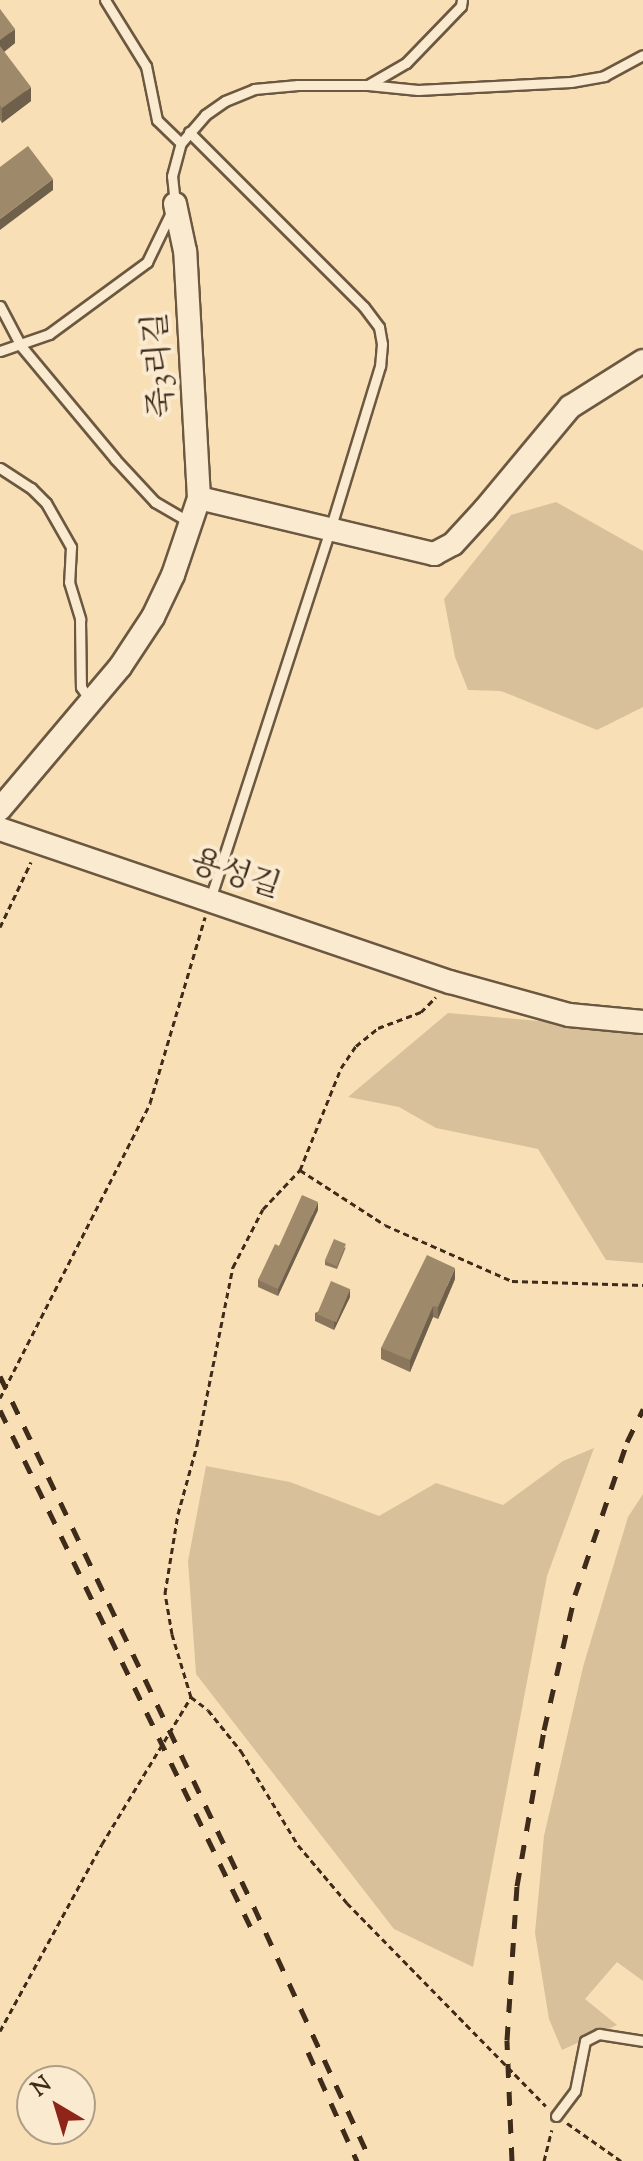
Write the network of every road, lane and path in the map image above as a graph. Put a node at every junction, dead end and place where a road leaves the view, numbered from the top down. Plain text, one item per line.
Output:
1 (105, 0) edge
2 (462, 0) edge
3 (643, 55) edge
4 (368, 85) junction
5 (189, 132) junction
6 (181, 143) junction
7 (175, 204) junction
8 (0, 306) edge
9 (21, 346) junction
10 (0, 351) edge
11 (643, 361) edge
12 (0, 468) edge
13 (199, 498) junction
14 (191, 523) junction
15 (330, 530) junction
16 (91, 702) junction
17 (0, 809) edge
18 (0, 829) edge
19 (39, 843) junction
20 (210, 902) junction
21 (0, 927) edge
22 (450, 982) junction
23 (643, 1022) edge
24 (300, 1170) junction
25 (643, 1285) edge
26 (0, 1398) edge
27 (191, 1697) junction
28 (0, 2031) edge
29 (643, 2041) edge
30 (556, 2116) junction
31 (544, 2161) edge
32 (621, 2161) edge

1 - 6 lane
2 - 4 lane
3 - 4 lane, 죽3리길
4 - 5 lane, 죽3리길
5 - 6 lane, 죽3리길
5 - 15 lane
6 - 7 lane, 죽3리길
7 - 9 lane, 죽3리길
7 - 13 street, 죽3리길
8 - 9 lane
9 - 10 lane, 죽3리길
9 - 14 lane
11 - 15 street
12 - 16 lane
13 - 14 street, 죽3리길
13 - 15 street
14 - 16 street, 죽3리길
15 - 20 lane
16 - 17 street, 죽3리길
18 - 19 street, 용성길
19 - 20 street, 용성길
19 - 21 path
20 - 22 street, 용성길
20 - 26 path
22 - 23 street, 용성길
22 - 24 path
24 - 25 path
24 - 27 path
27 - 28 path
27 - 30 path
29 - 30 lane
30 - 31 path
30 - 32 path

